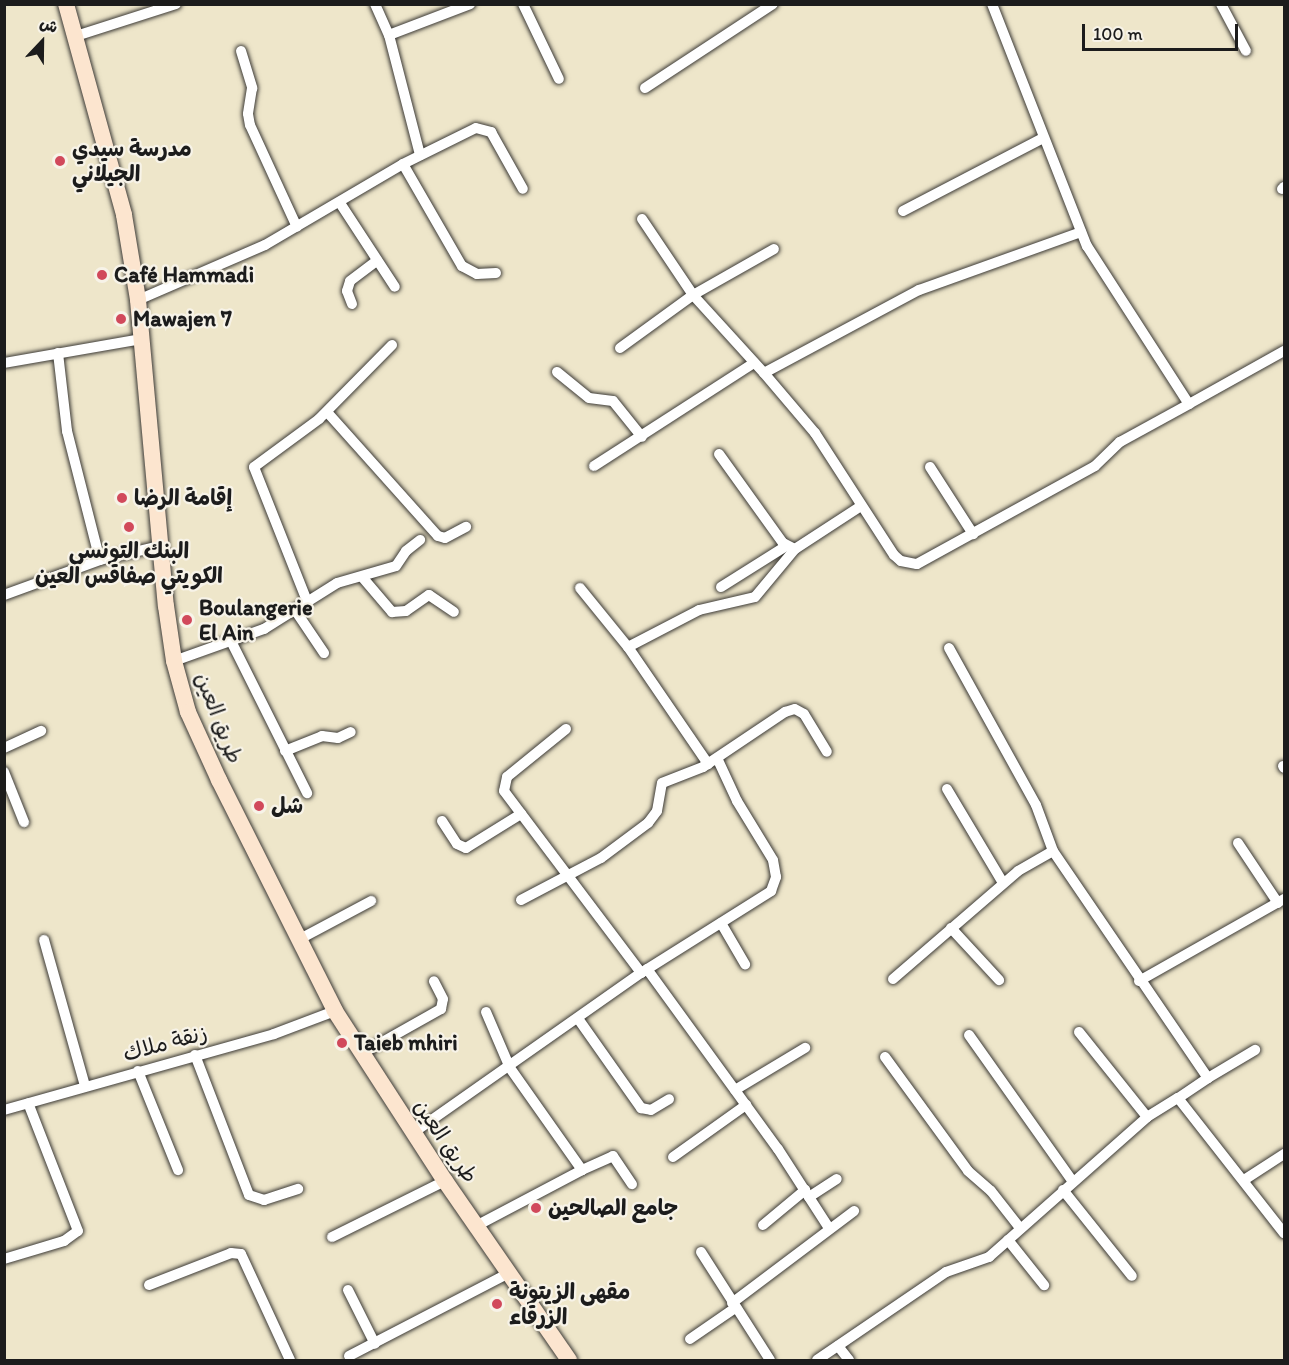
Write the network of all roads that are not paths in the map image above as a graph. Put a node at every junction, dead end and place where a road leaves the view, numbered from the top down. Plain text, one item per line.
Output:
1 (66, 4) edge
2 (176, 4) edge
3 (375, 4) edge
4 (470, 4) edge
5 (523, 4) edge
6 (773, 4) edge
7 (992, 4) edge
8 (1221, 4) edge
9 (389, 35) junction
10 (76, 36) junction
11 (241, 51) dead end
12 (1246, 51) dead end
13 (559, 79) dead end
14 (645, 88) dead end
15 (1043, 138) junction
16 (420, 155) junction
17 (403, 164) junction
18 (523, 189) dead end
19 (340, 203) junction
20 (903, 211) dead end
21 (642, 219) dead end
22 (297, 227) junction
23 (1081, 232) junction
24 (774, 249) dead end
25 (377, 261) junction
26 (496, 273) dead end
27 (395, 287) dead end
28 (693, 295) junction
29 (138, 300) junction
30 (352, 304) dead end
31 (141, 339) junction
32 (392, 345) dead end
33 (620, 348) dead end
34 (1284, 351) edge
35 (58, 352) junction
36 (4, 363) edge
37 (754, 363) junction
38 (557, 372) dead end
39 (764, 374) junction
40 (1189, 404) junction
41 (327, 412) junction
42 (642, 437) junction
43 (719, 454) dead end
44 (594, 466) dead end
45 (930, 467) dead end
46 (861, 506) junction
47 (466, 527) dead end
48 (973, 534) junction
49 (420, 540) dead end
50 (160, 546) junction
51 (790, 548) junction
52 (100, 560) junction
53 (363, 578) junction
54 (721, 587) dead end
55 (580, 588) dead end
56 (4, 595) edge
57 (307, 602) junction
58 (295, 610) junction
59 (454, 612) dead end
60 (232, 643) junction
61 (628, 647) junction
62 (949, 648) dead end
63 (324, 653) dead end
64 (174, 662) junction
65 (566, 729) dead end
66 (41, 731) dead end
67 (351, 732) dead end
68 (4, 748) edge
69 (285, 751) junction
70 (827, 752) dead end
71 (713, 761) junction
72 (4, 772) edge
73 (947, 789) dead end
74 (307, 793) dead end
75 (521, 814) junction
76 (442, 821) dead end
77 (24, 822) dead end
78 (1238, 843) dead end
79 (1053, 851) junction
80 (569, 875) junction
81 (1003, 883) junction
82 (521, 900) dead end
83 (371, 901) dead end
84 (1281, 901) edge
85 (721, 922) junction
86 (951, 928) junction
87 (44, 940) dead end
88 (298, 940) junction
89 (745, 964) dead end
90 (644, 971) junction
91 (893, 979) dead end
92 (999, 980) dead end
93 (434, 981) dead end
94 (1139, 981) junction
95 (335, 1011) junction
96 (486, 1012) dead end
97 (579, 1020) junction
98 (1079, 1032) dead end
99 (969, 1035) dead end
100 (805, 1048) dead end
101 (1255, 1050) dead end
102 (361, 1054) junction
103 (195, 1055) junction
104 (885, 1057) dead end
105 (510, 1068) junction
106 (138, 1071) junction
107 (1208, 1078) junction
108 (85, 1086) junction
109 (735, 1090) junction
110 (1178, 1098) junction
111 (669, 1099) dead end
112 (28, 1103) junction
113 (746, 1105) junction
114 (4, 1110) edge
115 (1147, 1117) junction
116 (413, 1132) junction
117 (1284, 1154) edge
118 (673, 1157) dead end
119 (178, 1170) dead end
120 (582, 1170) junction
121 (837, 1179) dead end
122 (445, 1180) junction
123 (1244, 1180) junction
124 (1073, 1182) junction
125 (632, 1184) dead end
126 (298, 1189) dead end
127 (1063, 1190) junction
128 (807, 1193) junction
129 (854, 1211) dead end
130 (763, 1225) dead end
131 (1282, 1225) edge
132 (476, 1226) junction
133 (829, 1228) junction
134 (1020, 1228) junction
135 (332, 1237) dead end
136 (1008, 1240) junction
137 (701, 1252) dead end
138 (4, 1259) edge
139 (508, 1273) junction
140 (1132, 1276) dead end
141 (149, 1285) dead end
142 (1044, 1285) dead end
143 (348, 1290) dead end
144 (734, 1306) junction
145 (690, 1340) dead end
146 (375, 1344) junction
147 (838, 1346) junction
148 (350, 1356) dead end
149 (290, 1360) edge
150 (569, 1360) edge
151 (770, 1360) edge
152 (817, 1360) edge
153 (849, 1360) edge

1 - 10 main road, طريق العين
2 - 10 street
3 - 9 street
4 - 9 street
5 - 13 street
6 - 14 street
7 - 15 street
8 - 12 street
9 - 16 street
10 - 29 main road, طريق العين
11 - 22 street
15 - 20 street
15 - 23 street
16 - 17 street
16 - 18 street
17 - 19 street
17 - 26 street
19 - 22 street
19 - 25 street
21 - 28 street
22 - 29 street
23 - 39 street
23 - 40 street
24 - 28 street
25 - 27 street
25 - 30 street
28 - 33 street
28 - 37 street
29 - 31 main road, طريق العين
31 - 35 street
31 - 50 main road, طريق العين
32 - 41 street
34 - 40 street
35 - 36 street
35 - 52 street
37 - 39 street
37 - 42 street
38 - 42 street
39 - 46 street
40 - 48 street
41 - 47 street
41 - 57 street
42 - 44 street
43 - 51 street
45 - 48 street
46 - 48 street
46 - 51 street
49 - 53 street
50 - 52 street
50 - 64 main road, طريق العين
51 - 54 street
51 - 61 street
52 - 56 street
53 - 57 street
53 - 59 street
55 - 61 street
57 - 58 street
58 - 60 street
58 - 63 street
60 - 64 street
60 - 69 street
61 - 71 street
62 - 79 street
64 - 88 main road, طريق العين
65 - 75 street
66 - 68 street
67 - 69 street
69 - 74 street
70 - 71 street
71 - 80 street
71 - 85 street
72 - 77 street
73 - 81 street
75 - 76 street
75 - 80 street
78 - 84 street
79 - 81 street
79 - 94 street
80 - 82 street
80 - 90 street
81 - 86 street
83 - 88 street
84 - 94 street
85 - 89 street
85 - 90 street
86 - 91 street
86 - 92 street
87 - 108 street
88 - 95 main road, طريق العين
90 - 97 street
90 - 109 street
93 - 102 street
94 - 107 street
95 - 102 main road, طريق العين
95 - 103 street, زنقة ملاك
96 - 105 street
97 - 105 street
97 - 111 street
98 - 115 street
99 - 124 street
100 - 109 street
101 - 107 street
102 - 116 main road, طريق العين
103 - 106 street, زنقة ملاك
103 - 126 street
104 - 134 street
105 - 116 street
105 - 120 street
106 - 108 street, زنقة ملاك
106 - 119 street
107 - 110 street
108 - 112 street, زنقة ملاك
109 - 113 street
110 - 115 street
110 - 123 street
112 - 114 street, زنقة ملاك
112 - 138 street
113 - 118 street
113 - 128 street
115 - 124 street
116 - 122 main road, طريق العين
117 - 123 street
120 - 125 street
120 - 132 street
121 - 128 street
122 - 132 main road, طريق العين
122 - 135 street
123 - 131 street
124 - 127 street
127 - 134 street
127 - 140 street
128 - 130 street
128 - 133 street
129 - 133 street
132 - 139 main road, طريق العين
133 - 144 street
134 - 136 street
136 - 142 street
136 - 147 street
137 - 144 street
139 - 146 street
139 - 150 main road, طريق العين
141 - 149 street
143 - 146 street
144 - 145 street
144 - 151 street
146 - 148 street
147 - 152 street
147 - 153 street

